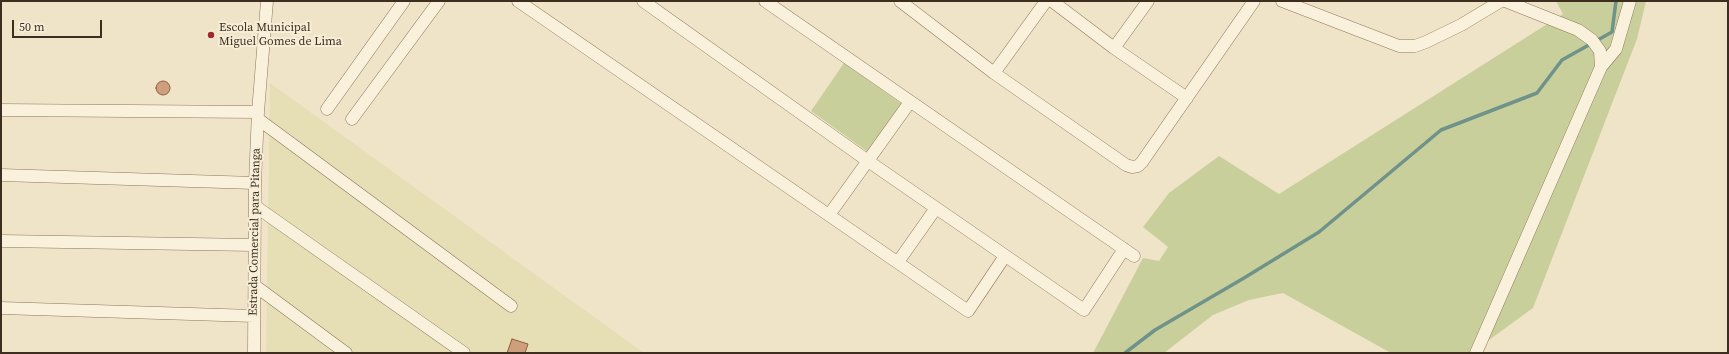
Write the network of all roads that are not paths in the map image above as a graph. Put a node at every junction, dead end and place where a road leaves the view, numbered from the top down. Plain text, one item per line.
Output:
1 (267, 1) edge
2 (404, 1) edge
3 (439, 1) edge
4 (518, 1) edge
5 (643, 1) edge
6 (765, 1) edge
7 (900, 1) edge
8 (1046, 1) edge
9 (1052, 1) edge
10 (1148, 1) edge
11 (1254, 1) edge
12 (1282, 1) edge
13 (1501, 1) edge
14 (1505, 1) edge
15 (1630, 1) edge
16 (1114, 48) junction
17 (1601, 67) junction
18 (994, 73) junction
19 (1187, 98) junction
20 (910, 102) junction
21 (327, 109) dead end
22 (1, 110) edge
23 (258, 116) junction
24 (352, 119) dead end
25 (868, 160) junction
26 (1, 176) edge
27 (255, 183) junction
28 (254, 206) junction
29 (936, 208) junction
30 (829, 215) junction
31 (1, 241) edge
32 (254, 245) junction
33 (1005, 256) junction
34 (898, 262) junction
35 (254, 285) junction
36 (511, 306) dead end
37 (1, 308) edge
38 (254, 316) junction
39 (254, 353) edge
40 (346, 353) edge
41 (464, 353) edge
42 (1476, 353) edge

1 - 23 street, Estrada Comercial para Pitanga
2 - 21 street
3 - 24 street
4 - 30 street
5 - 25 street
6 - 20 street
7 - 18 street
8 - 18 street
9 - 16 street
10 - 16 street
11 - 19 street
12 - 13 street
14 - 17 street
15 - 17 street
16 - 19 street
17 - 42 street
18 - 19 street
20 - 25 street
20 - 33 street
22 - 23 street
23 - 27 street, Estrada Comercial para Pitanga
23 - 36 street
25 - 29 street
25 - 30 street
26 - 27 street
27 - 28 street, Estrada Comercial para Pitanga
28 - 32 street, Estrada Comercial para Pitanga
28 - 41 street
29 - 33 street
29 - 34 street
30 - 34 street
31 - 32 street
32 - 35 street, Estrada Comercial para Pitanga
33 - 34 street
35 - 38 street, Estrada Comercial para Pitanga
35 - 40 street
37 - 38 street
38 - 39 street, Estrada Comercial para Pitanga

